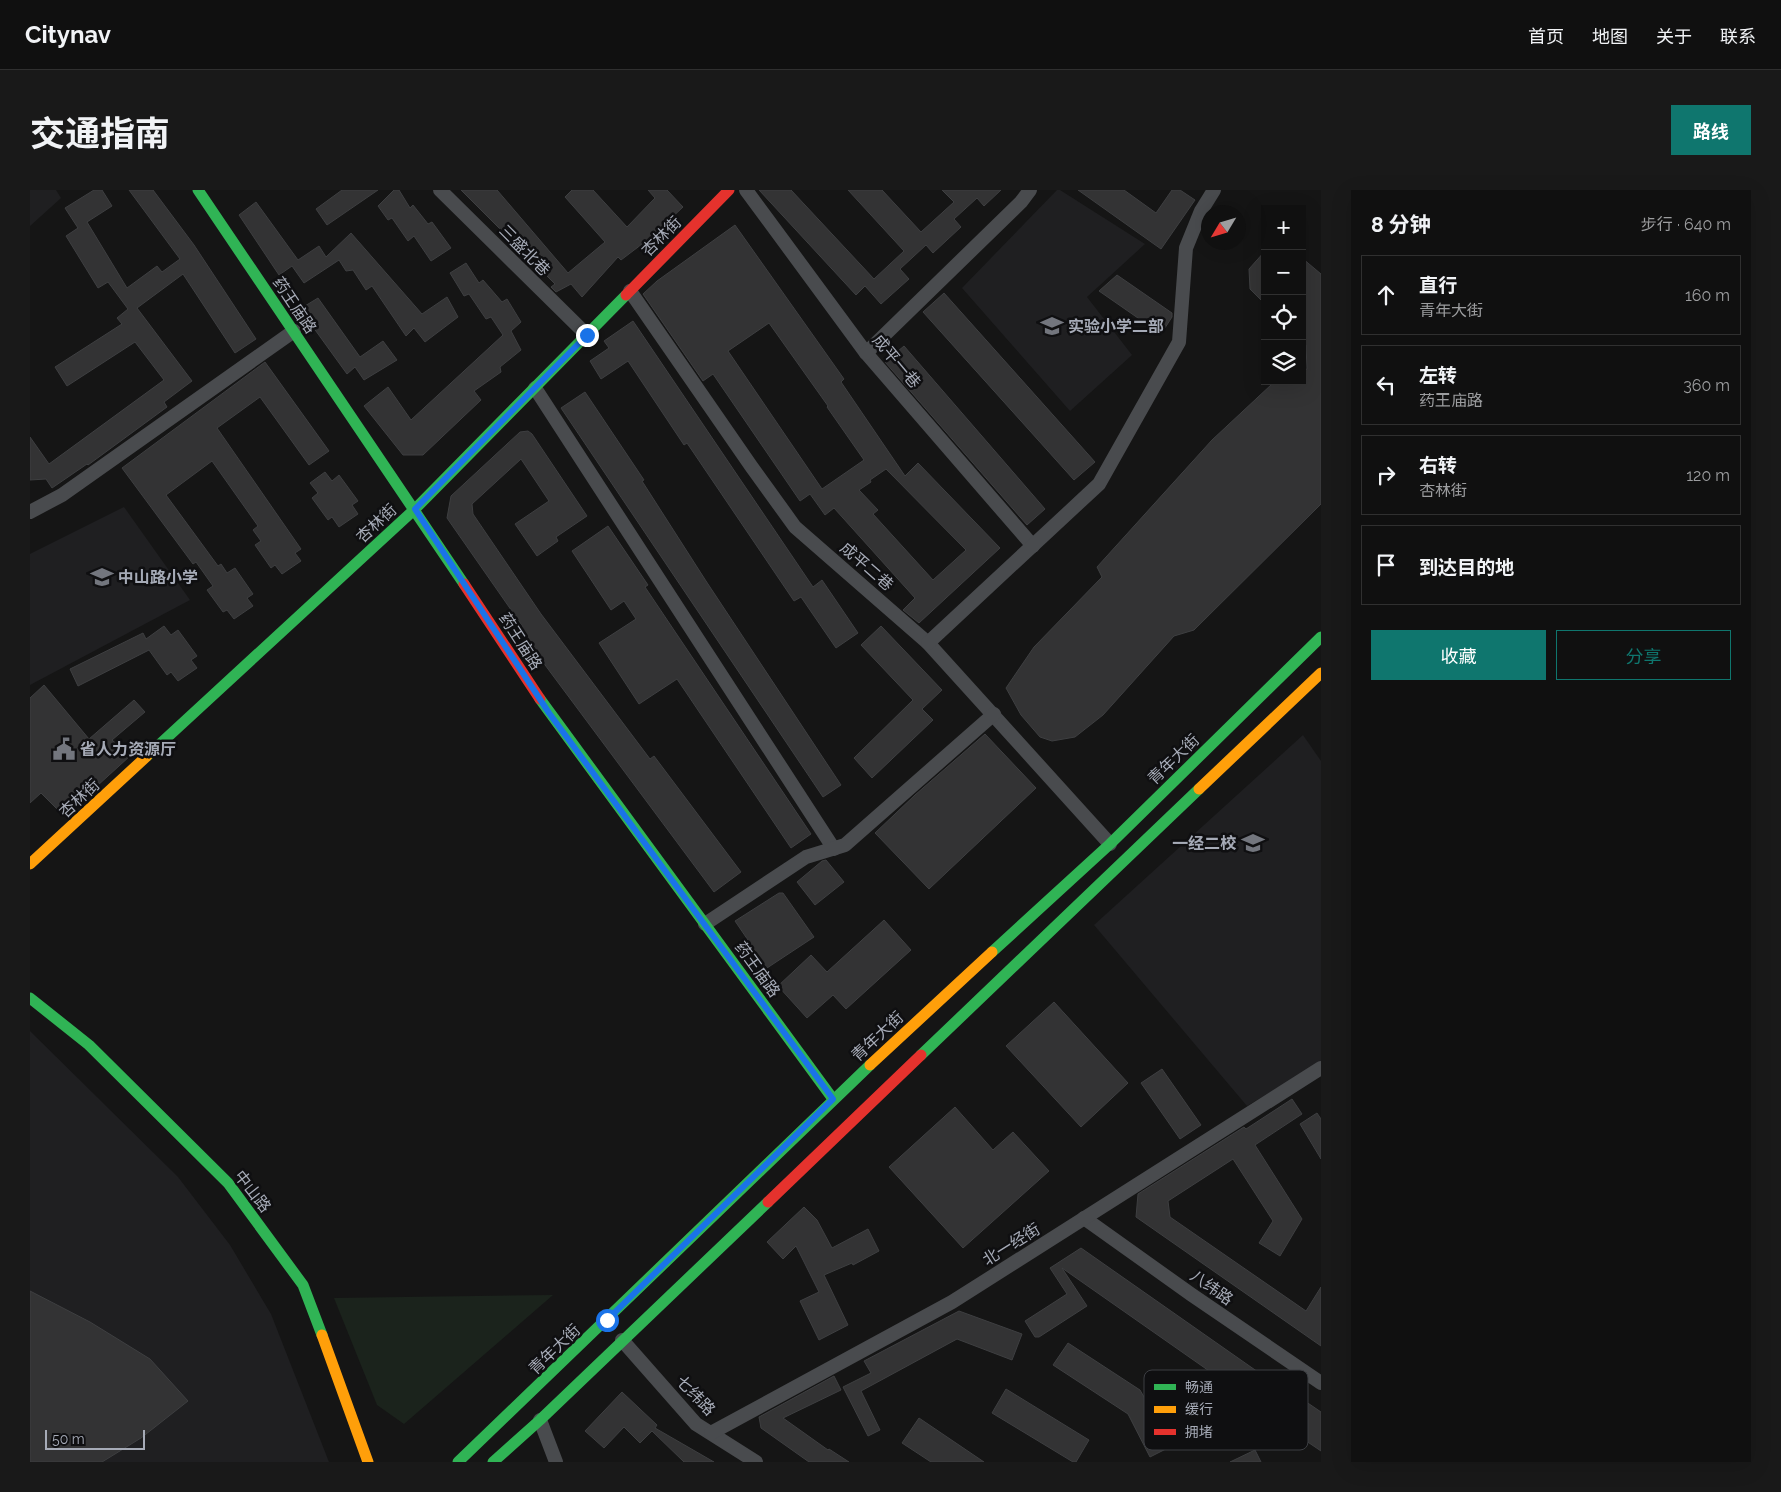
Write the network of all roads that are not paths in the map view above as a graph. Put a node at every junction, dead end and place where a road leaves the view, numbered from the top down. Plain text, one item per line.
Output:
1 (198, 190) edge
2 (440, 190) edge
3 (746, 190) edge
4 (1030, 190) edge
5 (1214, 190) edge
6 (726, 191) edge
7 (630, 291) junction
8 (294, 331) junction
9 (587, 335) junction
10 (866, 353) junction
11 (535, 388) junction
12 (415, 509) junction
13 (30, 512) edge
14 (1033, 546) junction
15 (1321, 637) edge
16 (928, 643) junction
17 (1321, 673) edge
18 (994, 714) junction
19 (1110, 844) junction
20 (834, 849) junction
21 (30, 864) edge
22 (705, 924) junction
23 (30, 998) edge
24 (1321, 1068) edge
25 (833, 1099) junction
26 (1084, 1218) junction
27 (622, 1340) junction
28 (1302, 1370) edge
29 (1308, 1374) edge
30 (1321, 1383) edge
31 (540, 1420) junction
32 (711, 1433) junction
33 (368, 1462) edge
34 (458, 1462) edge
35 (494, 1462) edge
36 (556, 1462) edge
37 (756, 1462) edge

1 - 8 street, 药王庙路
2 - 9 street, 三盛北巷
3 - 10 street, 成平一巷
4 - 10 street
5 - 14 street
6 - 7 street, 杏林街
7 - 9 street, 杏林街
7 - 16 street, 成平二巷
8 - 12 street, 药王庙路
8 - 13 street
9 - 11 street, 杏林街
10 - 14 street, 成平一巷
11 - 12 street, 杏林街
11 - 20 street
12 - 21 street, 杏林街
12 - 22 street, 药王庙路
14 - 16 street
15 - 19 street, 青年大街
16 - 18 street, 成平二巷
17 - 27 street
18 - 19 street, 成平二巷
18 - 20 street
19 - 25 street, 青年大街
20 - 22 street
22 - 25 street, 药王庙路
23 - 33 street, 中山路
24 - 26 street, 北一经街
25 - 34 street, 青年大街
26 - 28 street, 八纬路
26 - 32 street, 北一经街
27 - 31 street
27 - 32 street, 七纬路
29 - 30 street, 八纬路
31 - 35 street
31 - 36 street
32 - 37 street, 七纬路

